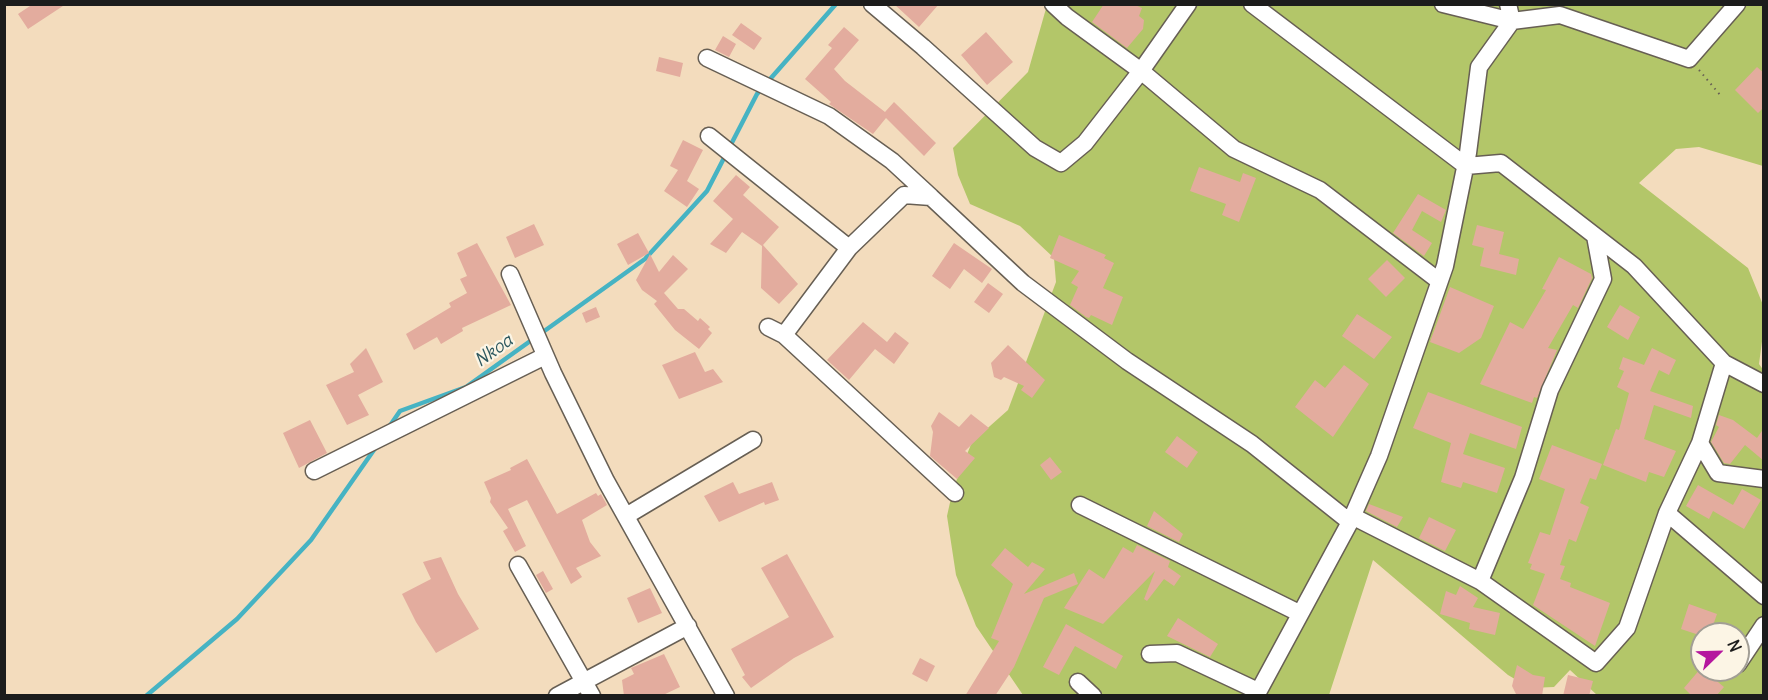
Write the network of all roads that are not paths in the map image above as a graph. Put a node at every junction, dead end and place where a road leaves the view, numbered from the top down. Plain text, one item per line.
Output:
1 (872, 4) edge
2 (1053, 4) edge
3 (1188, 4) edge
4 (1252, 4) edge
5 (1443, 4) edge
6 (1737, 4) edge
7 (1510, 13) edge
8 (706, 58) dead end
9 (1142, 71) junction
10 (709, 136) dead end
11 (1466, 166) junction
12 (931, 196) junction
13 (1595, 236) junction
14 (849, 248) junction
15 (510, 274) dead end
16 (1439, 280) junction
17 (768, 327) dead end
18 (784, 335) junction
19 (545, 356) junction
20 (1724, 363) junction
21 (1764, 384) edge
22 (753, 440) dead end
23 (1700, 443) junction
24 (314, 471) dead end
25 (1764, 479) edge
26 (955, 493) dead end
27 (1080, 505) dead end
28 (1667, 513) junction
29 (626, 516) junction
30 (1351, 519) junction
31 (518, 565) dead end
32 (1480, 581) junction
33 (1764, 596) edge
34 (1299, 613) junction
35 (1764, 625) edge
36 (688, 626) junction
37 (1750, 646) edge
38 (1150, 654) dead end
39 (1078, 682) dead end
40 (588, 688) edge
41 (1257, 693) edge
42 (558, 696) edge
43 (726, 696) edge
44 (1093, 696) edge

1 - 9 street
2 - 9 street
3 - 9 street
4 - 11 street
5 - 7 street
6 - 7 street
7 - 11 street
8 - 12 street
9 - 16 street
10 - 14 street
11 - 13 street
11 - 16 street
12 - 14 street
12 - 30 street
13 - 20 street
13 - 32 street
14 - 18 street
15 - 19 street
16 - 30 street
17 - 18 street
18 - 26 street
19 - 24 street
19 - 29 street
20 - 21 street
20 - 23 street
22 - 29 street
23 - 25 street
23 - 28 street
27 - 34 street
28 - 32 street
28 - 33 street
29 - 36 street
30 - 32 street
30 - 34 street
31 - 40 street
34 - 41 street
35 - 37 street
36 - 40 street
36 - 43 street
38 - 41 street
39 - 44 street
40 - 42 street

